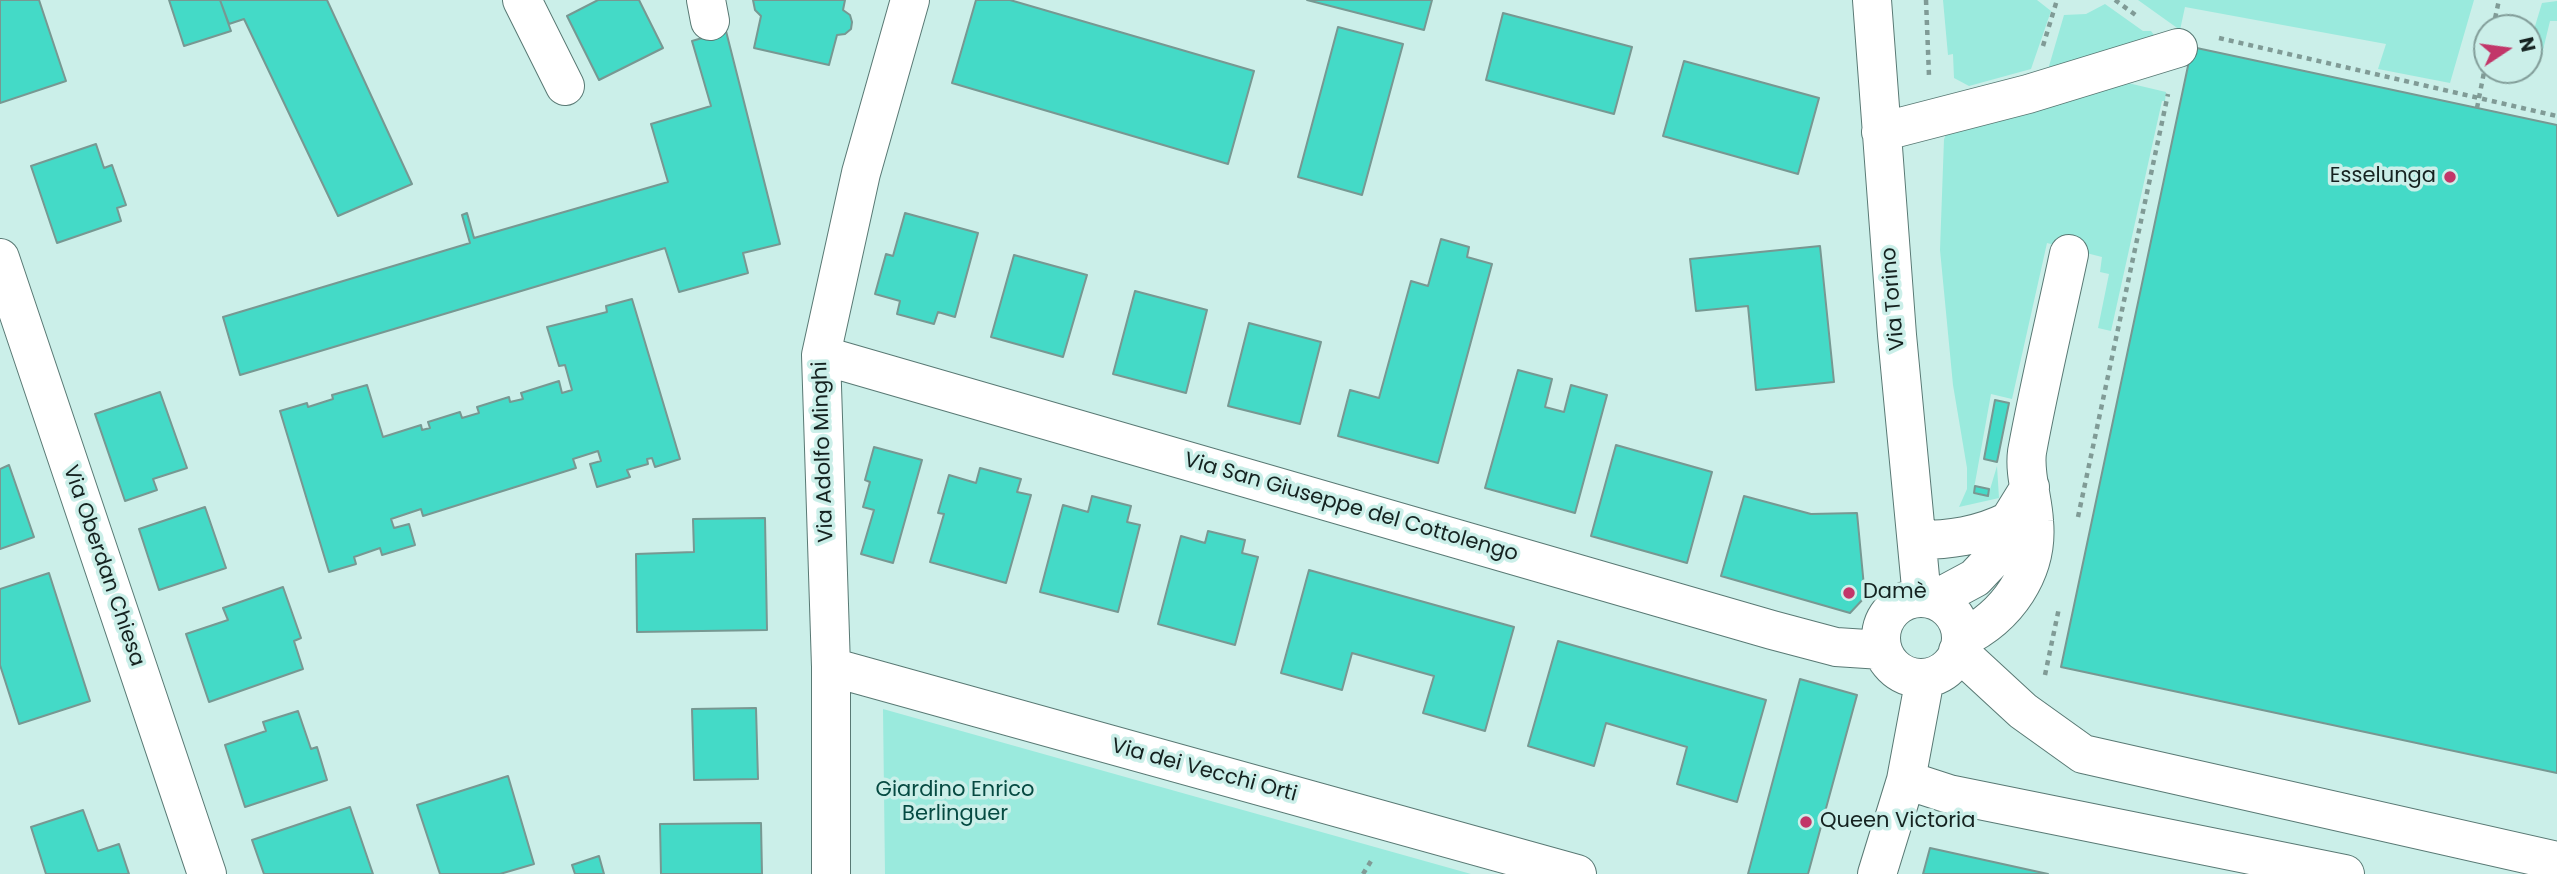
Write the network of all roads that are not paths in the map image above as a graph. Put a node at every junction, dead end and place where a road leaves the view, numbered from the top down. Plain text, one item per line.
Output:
1 (522, 0) edge
2 (911, 0) edge
3 (1872, 0) edge
4 (2178, 48) road end
5 (565, 86) dead end
6 (1881, 132) junction
7 (2069, 254) dead end
8 (0, 258) edge
9 (821, 355) junction
10 (2030, 487) junction
11 (2009, 521) junction
12 (1917, 540) junction
13 (1928, 599) junction
14 (1960, 645) junction
15 (1882, 650) junction
16 (831, 667) junction
17 (1925, 678) junction
18 (1906, 780) junction
19 (2557, 861) edge
20 (207, 874) edge
21 (831, 874) edge
22 (1577, 874) edge
23 (1877, 874) edge
24 (2345, 874) edge

1 - 5 street
2 - 9 street, Via Adolfo Minghi
3 - 6 street, Via Torino
4 - 6 street
6 - 12 street, Via Torino
7 - 10 street
8 - 20 street, Via Oberdan Chiesa
9 - 15 street, Via San Giuseppe del Cottolengo
9 - 16 street, Via Adolfo Minghi
10 - 11 street
10 - 14 street
11 - 12 street
11 - 13 street
12 - 13 street, Via Torino
13 - 14 street
13 - 15 street
14 - 17 street
14 - 19 street
15 - 17 street
16 - 21 street, Via Adolfo Minghi
16 - 22 street, Via dei Vecchi Orti
17 - 18 street
18 - 23 street
18 - 24 street

